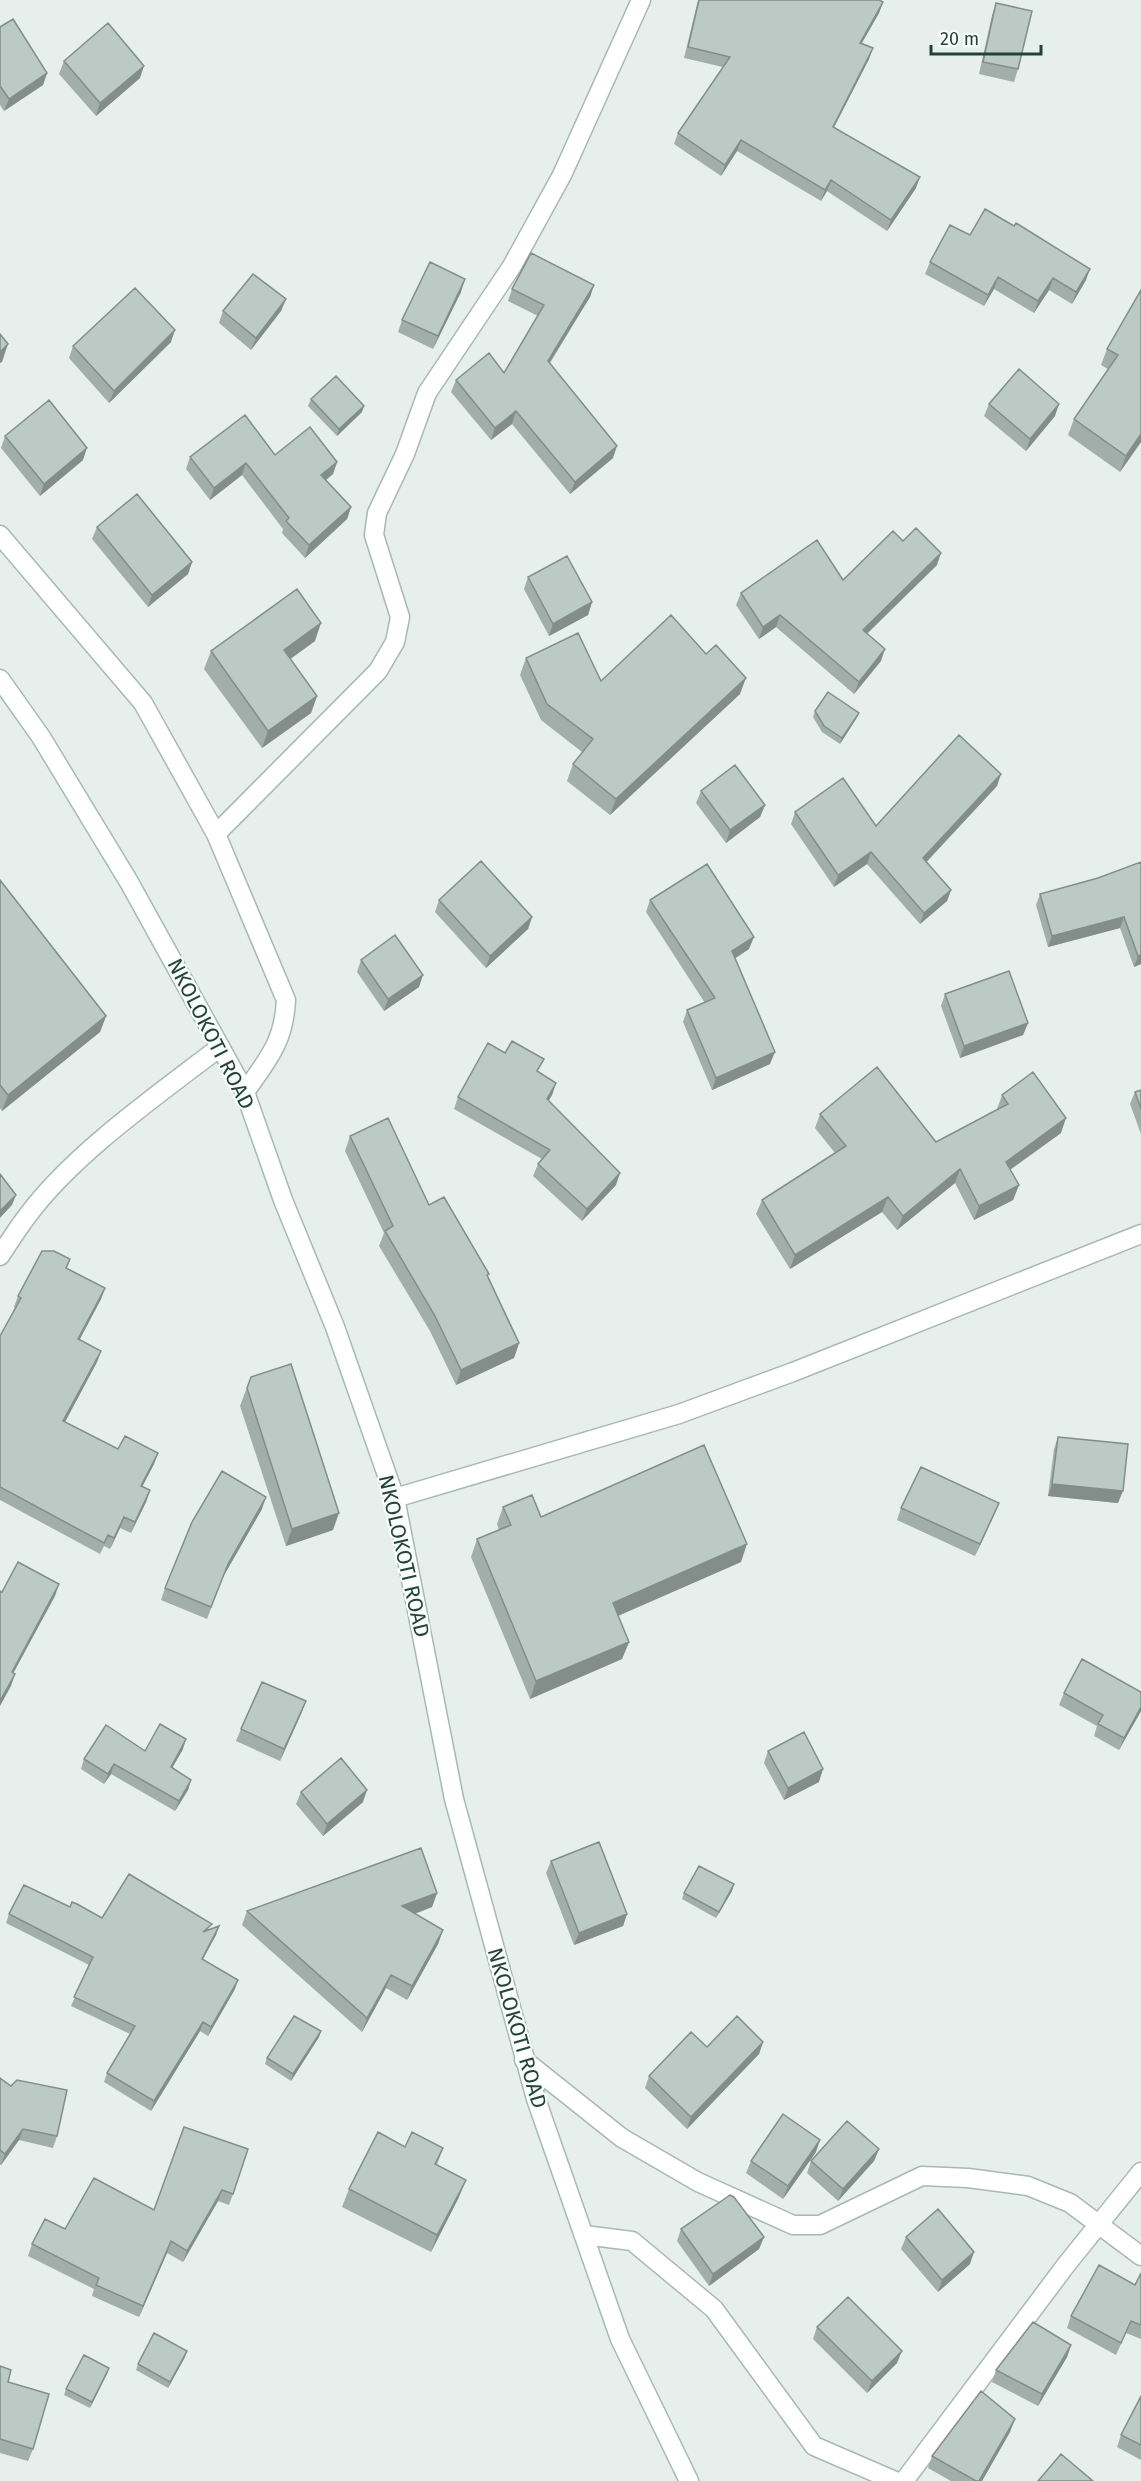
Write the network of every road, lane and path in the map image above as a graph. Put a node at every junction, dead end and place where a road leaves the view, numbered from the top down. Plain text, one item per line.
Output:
1 (640, 0) edge
2 (0, 535) edge
3 (0, 679) edge
4 (216, 834) junction
5 (220, 1047) junction
6 (245, 1092) junction
7 (1141, 1234) edge
8 (0, 1256) edge
9 (395, 1498) junction
10 (524, 2060) junction
11 (1141, 2172) edge
12 (1098, 2226) junction
13 (584, 2235) junction
14 (1141, 2256) edge
15 (689, 2481) edge
16 (895, 2481) edge
17 (904, 2481) edge

1 - 4 street
2 - 4 street
3 - 5 street, NKOLOKOTI ROAD
4 - 6 street
5 - 6 street, NKOLOKOTI ROAD
5 - 8 street
6 - 9 street, NKOLOKOTI ROAD
7 - 9 street
9 - 10 street, NKOLOKOTI ROAD
10 - 12 street
10 - 13 street, NKOLOKOTI ROAD
11 - 12 street
12 - 14 street
12 - 17 street
13 - 15 street, NKOLOKOTI ROAD
13 - 16 street

